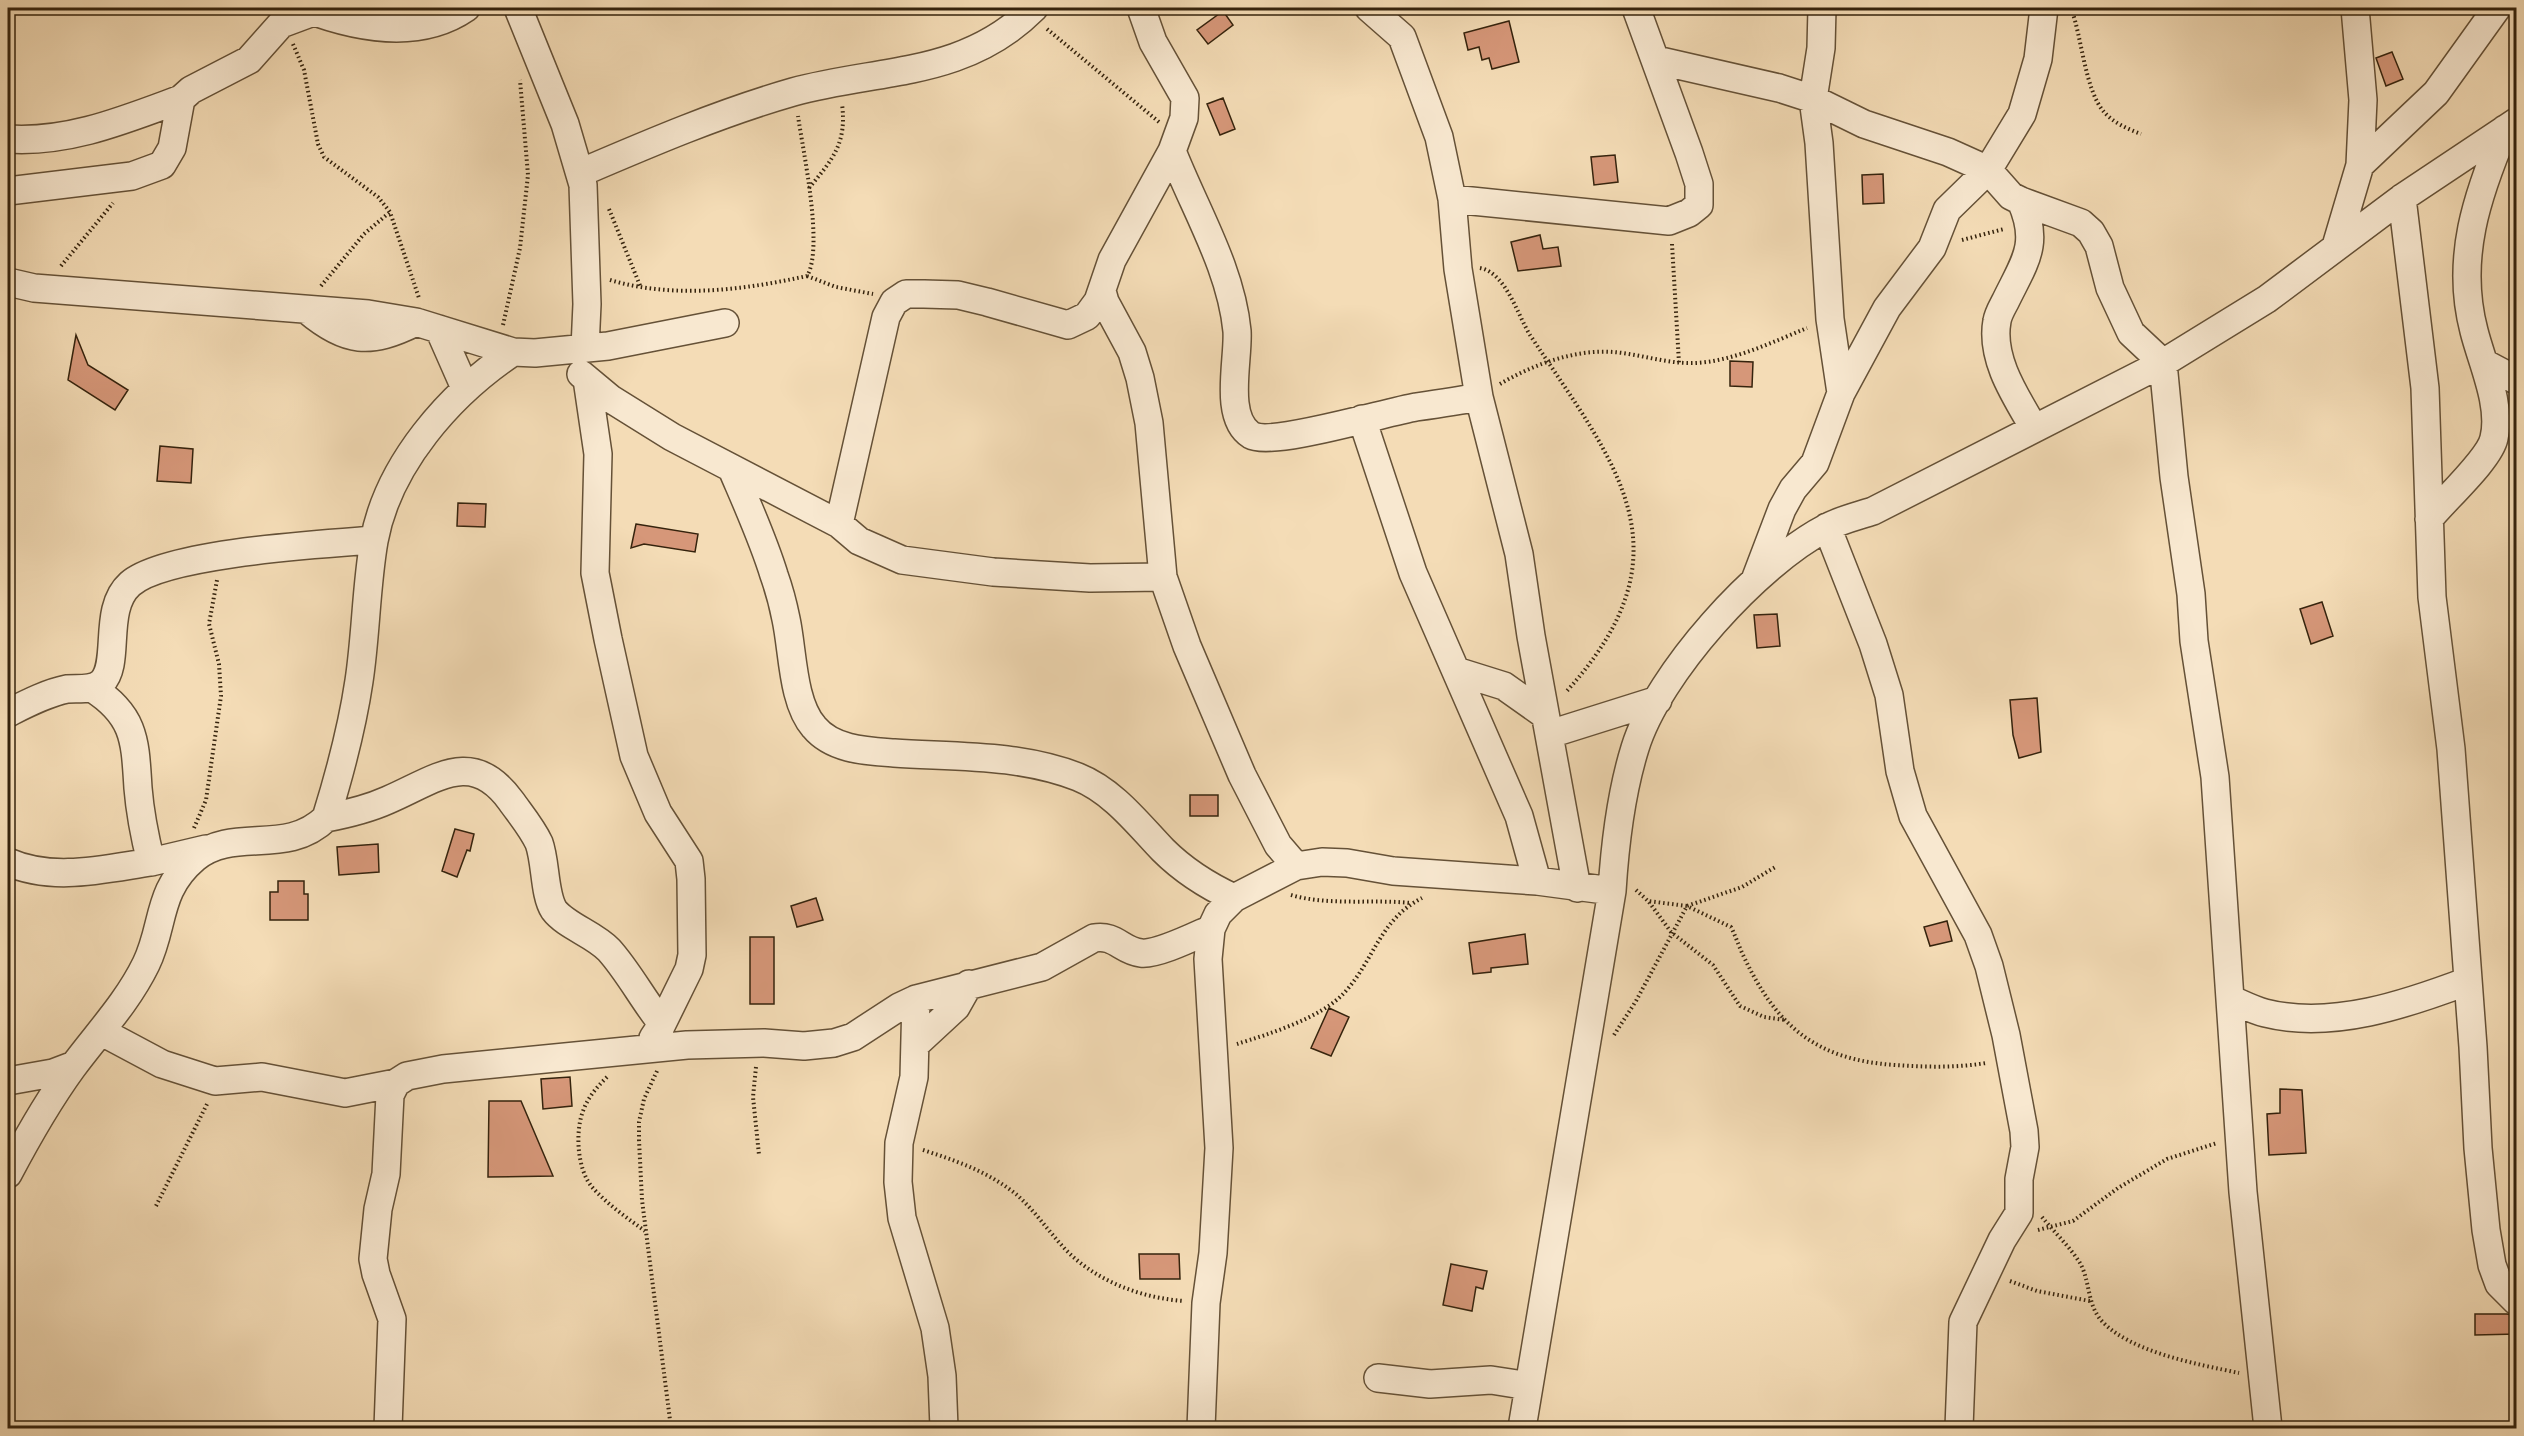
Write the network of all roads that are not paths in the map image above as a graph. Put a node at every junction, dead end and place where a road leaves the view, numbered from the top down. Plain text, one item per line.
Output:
1 (466, 8) edge
2 (518, 8) edge
3 (1141, 8) edge
4 (1368, 8) edge
5 (1636, 8) edge
6 (1822, 8) edge
7 (2044, 8) edge
8 (2355, 8) edge
9 (2497, 8) edge
10 (314, 9) edge
11 (1031, 11) edge
12 (1656, 60) junction
13 (231, 71) junction
14 (181, 99) junction
15 (1813, 99) junction
16 (2511, 126) edge
17 (8, 139) edge
18 (1176, 143) junction
19 (172, 148) junction
20 (2361, 165) junction
21 (1988, 170) junction
22 (581, 179) junction
23 (8, 191) edge
24 (2402, 198) junction
25 (1452, 199) junction
26 (2025, 211) junction
27 (2336, 246) junction
28 (8, 282) edge
29 (1102, 291) junction
30 (725, 323) dead end
31 (427, 326) junction
32 (506, 349) junction
33 (572, 350) junction
34 (2163, 363) junction
35 (2484, 363) junction
36 (587, 379) junction
37 (2517, 380) edge
38 (465, 388) junction
39 (1841, 393) junction
40 (1479, 397) junction
41 (1362, 419) junction
42 (2034, 428) junction
43 (2506, 429) edge
44 (732, 469) junction
45 (2429, 519) junction
46 (839, 524) junction
47 (1827, 527) junction
48 (374, 540) junction
49 (1163, 577) junction
50 (1754, 581) junction
51 (1456, 671) junction
52 (92, 688) junction
53 (1658, 700) junction
54 (8, 712) edge
55 (1547, 724) junction
56 (326, 818) junction
57 (195, 851) junction
58 (8, 862) edge
59 (151, 862) junction
60 (1296, 866) junction
61 (1612, 880) junction
62 (1537, 881) junction
63 (1577, 888) junction
64 (1234, 898) junction
65 (1211, 929) junction
66 (2468, 981) junction
67 (969, 984) junction
68 (916, 999) junction
69 (2230, 999) junction
70 (102, 1032) junction
71 (653, 1044) junction
72 (916, 1044) junction
73 (74, 1065) junction
74 (8, 1081) edge
75 (396, 1083) junction
76 (8, 1174) edge
77 (2517, 1301) edge
78 (1378, 1378) dead end
79 (1529, 1386) junction
80 (388, 1428) edge
81 (944, 1428) edge
82 (1201, 1428) edge
83 (1522, 1428) edge
84 (1959, 1428) edge
85 (2268, 1428) edge

1 - 10 street
2 - 22 street
3 - 18 street
4 - 25 street
5 - 12 street
6 - 15 street
7 - 21 street
8 - 20 street
9 - 20 street
10 - 13 street
11 - 22 street
12 - 15 street
12 - 25 street
13 - 14 street
13 - 19 street
14 - 17 street
14 - 19 street
15 - 21 street
15 - 39 street
16 - 24 street
16 - 35 street
18 - 29 street
18 - 41 street
19 - 23 street
20 - 27 street
21 - 26 street
21 - 39 street
22 - 33 street
24 - 27 street
24 - 45 street
25 - 40 street
26 - 34 street
26 - 42 street
27 - 34 street
28 - 31 street
29 - 46 street
29 - 49 street
30 - 33 street
31 - 32 street
31 - 38 street
32 - 33 street
32 - 38 street
33 - 36 street
34 - 42 street
34 - 69 street
35 - 37 street
35 - 43 street
36 - 44 street
36 - 71 street
38 - 48 street
39 - 50 street
40 - 41 street
40 - 55 street
41 - 51 street
42 - 47 street
43 - 45 street
44 - 46 street
44 - 64 street
45 - 66 street
46 - 49 street
47 - 50 street
47 - 84 street
48 - 52 street
48 - 56 street
49 - 60 street
50 - 53 street
51 - 55 street
51 - 62 street
52 - 54 street
52 - 59 street
53 - 55 street
53 - 61 street
55 - 63 street
56 - 57 street
56 - 71 street
57 - 59 street
57 - 70 street
58 - 59 street
60 - 62 street
60 - 64 street
61 - 63 street
61 - 79 street
62 - 63 street
64 - 65 street
65 - 67 street
65 - 82 street
66 - 69 street
66 - 77 street
67 - 68 street
67 - 72 street
68 - 71 street
68 - 72 street
69 - 85 street
70 - 73 street
70 - 75 street
71 - 75 street
72 - 81 street
73 - 74 street
73 - 76 street
75 - 80 street
78 - 79 street
79 - 83 street

